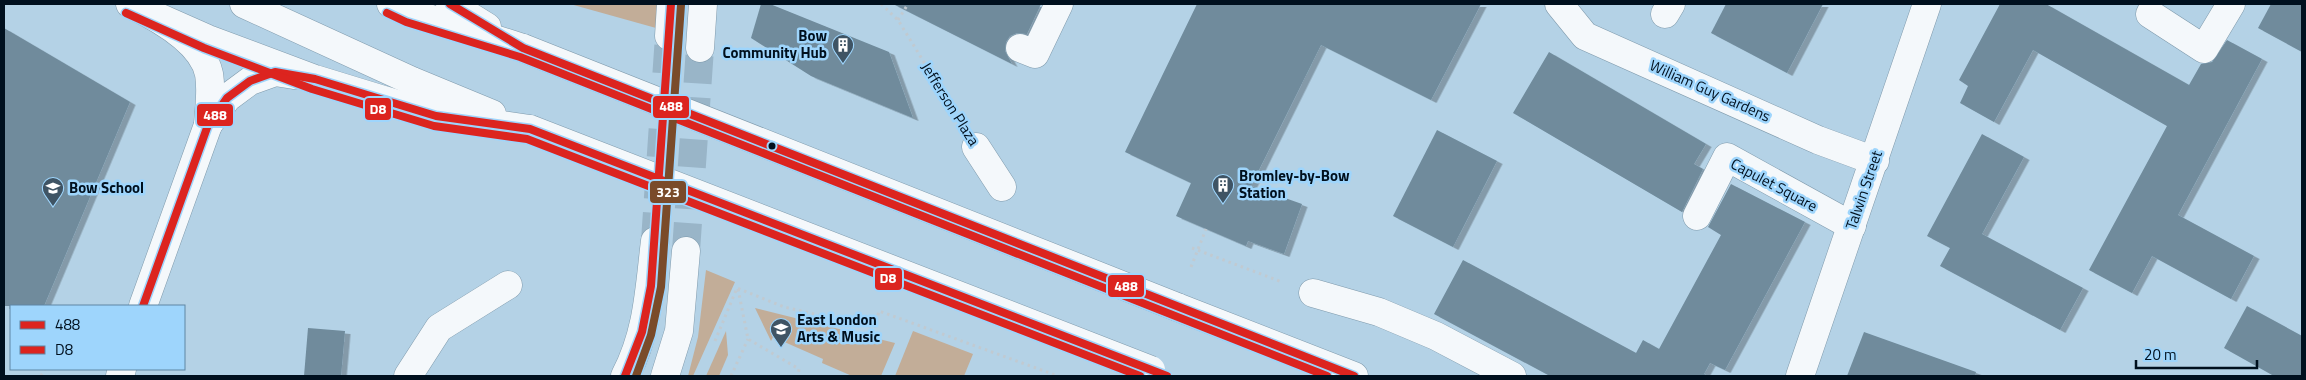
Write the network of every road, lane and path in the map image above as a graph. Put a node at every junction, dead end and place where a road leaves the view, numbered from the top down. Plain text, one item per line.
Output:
1 (130, 4) edge
2 (244, 4) edge
3 (391, 4) edge
4 (450, 4) edge
5 (672, 4) edge
6 (703, 4) edge
7 (881, 4) edge
8 (908, 4) edge
9 (1060, 4) edge
10 (1560, 4) edge
11 (1927, 4) edge
12 (2231, 4) edge
13 (2150, 14) dead end
14 (156, 16) junction
15 (898, 20) junction
16 (669, 36) tunnel mouth
17 (523, 48) junction
18 (700, 48) tunnel mouth
19 (1020, 48) dead end
20 (315, 80) junction
21 (208, 125) junction
22 (530, 129) junction
23 (976, 147) joint
24 (1875, 161) junction
25 (1002, 187) dead end
26 (1697, 216) dead end
27 (1852, 226) junction
28 (1206, 228) dead end
29 (655, 241) tunnel mouth
30 (1192, 248) dead end
31 (1197, 250) junction
32 (686, 251) tunnel mouth
33 (1191, 267) dead end
34 (1284, 283) dead end
35 (508, 285) dead end
36 (738, 288) junction
37 (1313, 293) dead end
38 (143, 305) edge
39 (748, 339) junction
40 (711, 350) dead end
41 (1159, 373) edge
42 (408, 376) edge
43 (625, 376) edge
44 (665, 376) edge
45 (731, 376) edge
46 (798, 376) edge
47 (1058, 376) edge
48 (1354, 376) edge
49 (1512, 376) edge
50 (1800, 376) edge

1 - 14 main road
2 - 22 main road
3 - 17 main road
4 - 17 main road
5 - 16 main road
6 - 18 main road
7 - 15 path, Jefferson Plaza
8 - 15 path
9 - 19 main road
10 - 24 main road, William Guy Gardens
11 - 24 main road, Talwin Street
12 - 13 main road
14 - 20 main road
14 - 21 main road
15 - 23 path, Jefferson Plaza
17 - 48 main road, bridge
20 - 21 main road
20 - 22 main road
21 - 38 main road
22 - 41 main road, bridge
23 - 25 main road, Jefferson Plaza
24 - 27 main road, Talwin Street
26 - 27 main road, Capulet Square
27 - 50 main road, Talwin Street
28 - 31 path
29 - 43 main road
30 - 31 path
31 - 33 path
31 - 34 path
32 - 44 main road
35 - 42 main road
36 - 39 path
36 - 40 path
36 - 47 path
37 - 49 main road
39 - 45 path
39 - 46 path

